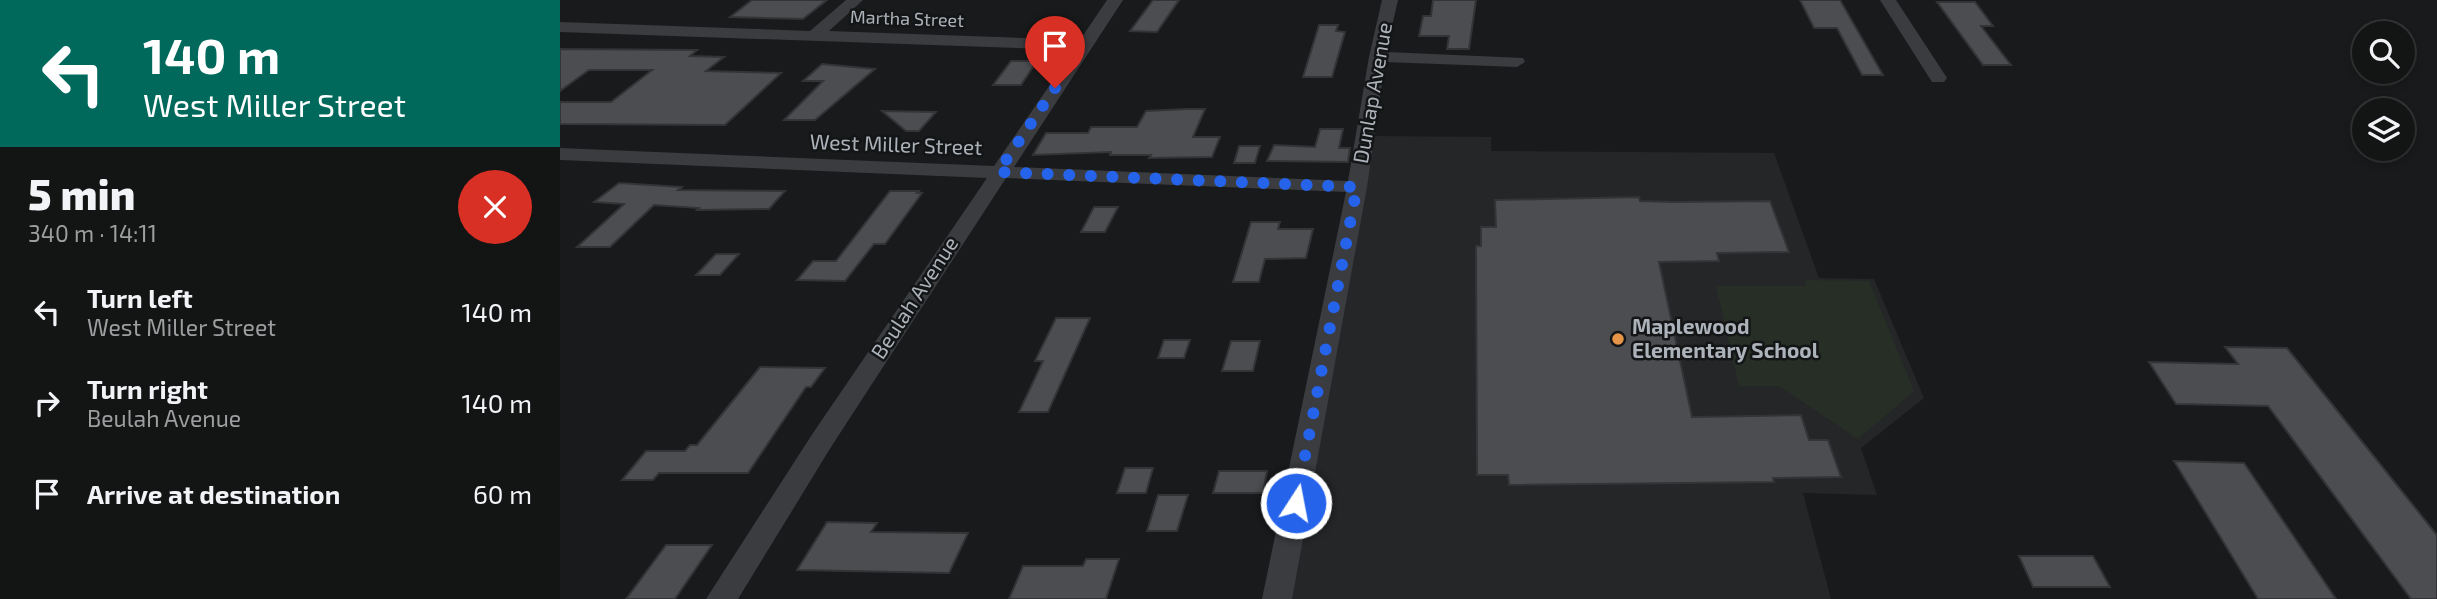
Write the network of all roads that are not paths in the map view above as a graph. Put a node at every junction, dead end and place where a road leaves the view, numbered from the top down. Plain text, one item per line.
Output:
1 (855, 0) edge
2 (1115, 0) edge
3 (1390, 0) edge
4 (1888, 0) edge
5 (560, 27) edge
6 (815, 35) junction
7 (1084, 45) junction
8 (1377, 57) junction
9 (1517, 62) dead end
10 (1938, 78) dead end
11 (560, 154) edge
12 (998, 172) junction
13 (1357, 187) junction
14 (721, 599) edge
15 (1277, 599) edge

1 - 6 street
2 - 7 street, Beulah Avenue
3 - 8 street, Dunlap Avenue
4 - 10 street
5 - 6 street, Martha Street
6 - 7 street, Martha Street
7 - 12 street, Beulah Avenue
8 - 9 street
8 - 13 street, Dunlap Avenue
11 - 12 street, West Miller Street
12 - 13 street, West Miller Street
12 - 14 street, Beulah Avenue
13 - 15 street, Dunlap Avenue

